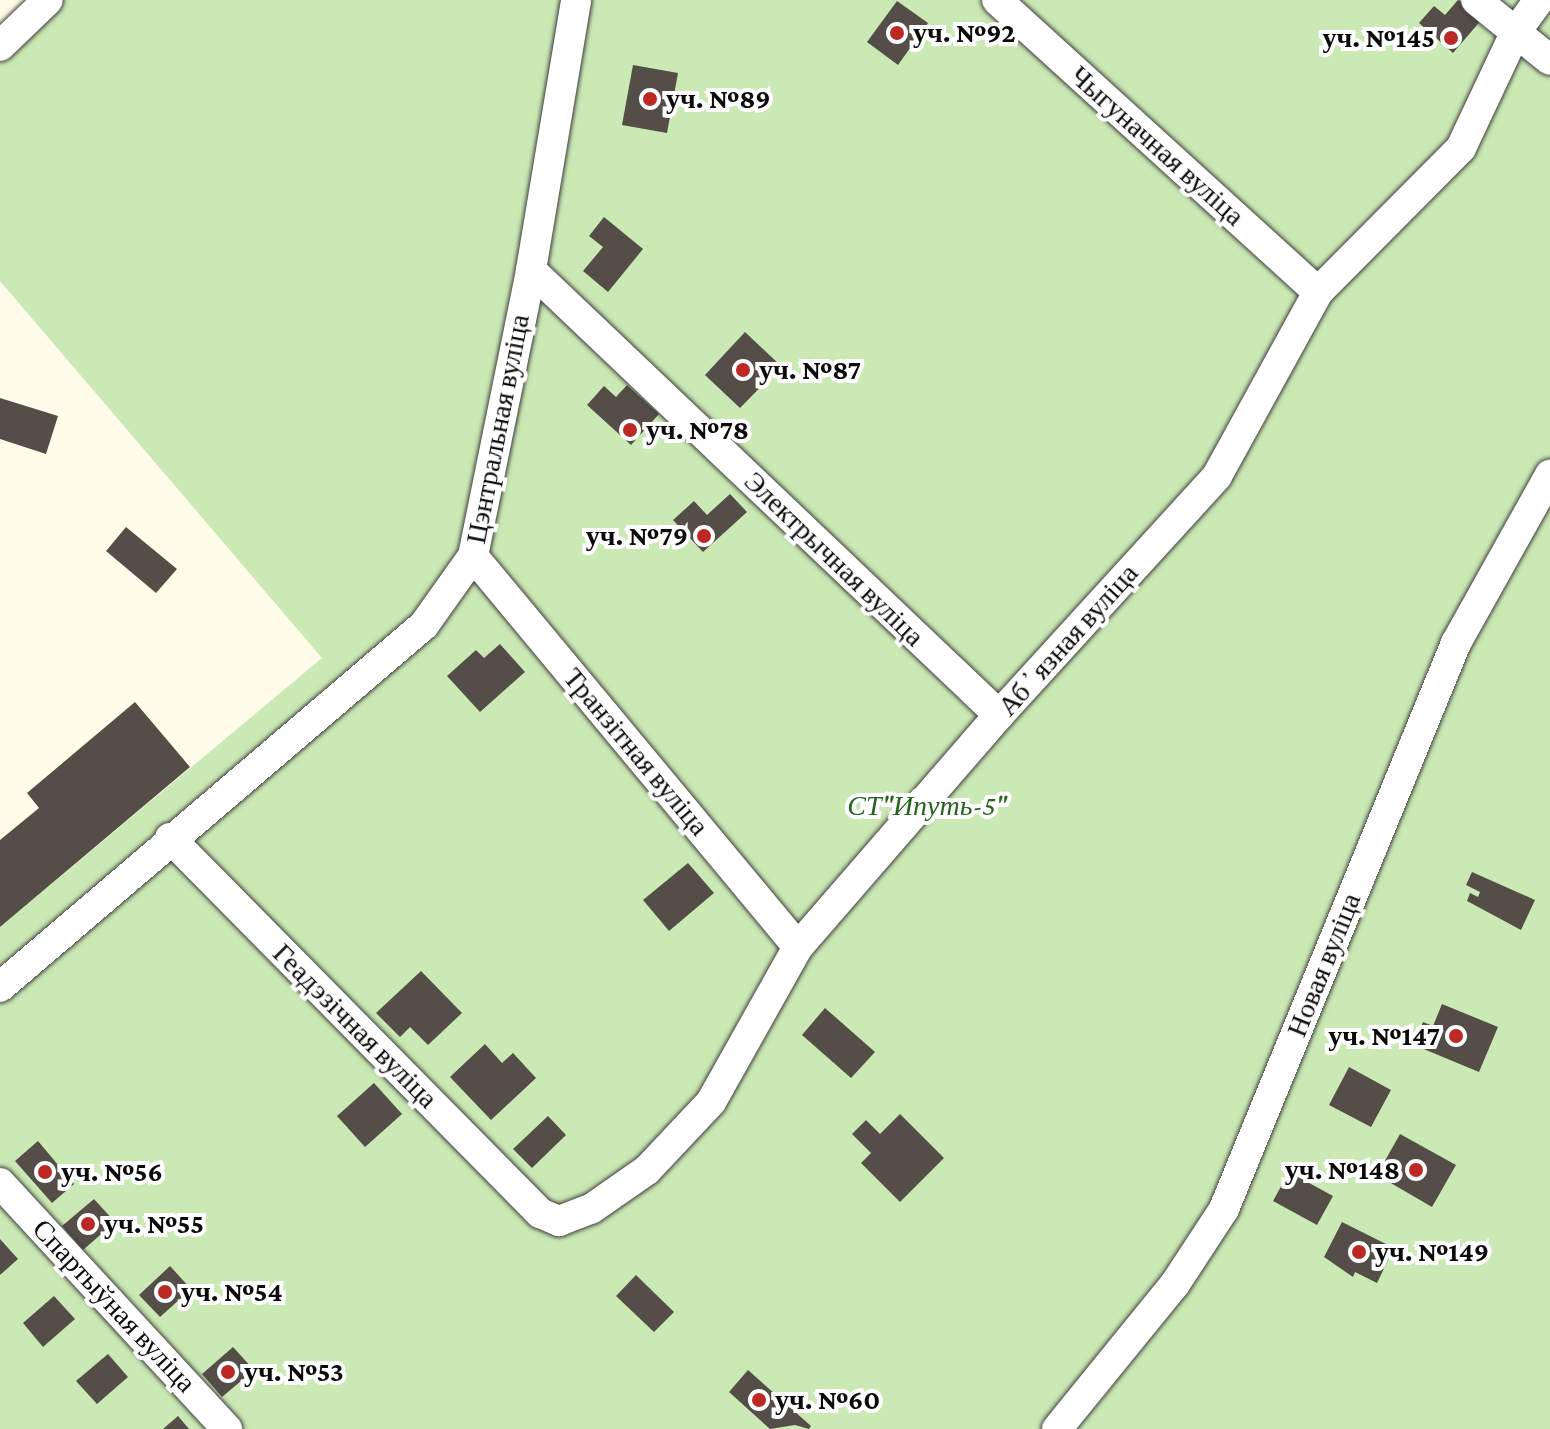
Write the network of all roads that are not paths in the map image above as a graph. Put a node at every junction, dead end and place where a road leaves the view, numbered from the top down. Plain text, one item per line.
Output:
1 (48, 0) edge
2 (576, 0) edge
3 (997, 0) edge
4 (1476, 0) edge
5 (1539, 0) edge
6 (1515, 33) junction
7 (0, 46) edge
8 (1550, 60) edge
9 (531, 270) junction
10 (1318, 292) junction
11 (1550, 475) edge
12 (473, 556) junction
13 (999, 715) junction
14 (170, 838) junction
15 (798, 947) junction
16 (0, 987) edge
17 (0, 1183) edge
18 (540, 1213) joint
19 (227, 1429) edge
20 (1057, 1429) edge

1 - 7 street
2 - 9 street, Цэнтральная вуліца
3 - 10 street, Чыгуначная вуліца
4 - 6 street
5 - 6 street, Абʼязная вуліца
6 - 8 street
6 - 10 street, Абʼязная вуліца
9 - 12 street, Цэнтральная вуліца
9 - 13 street, Электрычная вуліца
10 - 13 street, Абʼязная вуліца
11 - 20 street, Новая вуліца
12 - 14 street, Цэнтральная вуліца
12 - 15 street, Транзітная вуліца
13 - 15 street, Абʼязная вуліца
14 - 16 street, Цэнтральная вуліца
14 - 18 street, Геадэзічная вуліца
15 - 18 street, Абʼязная вуліца
17 - 19 street, Спартыўная вуліца

